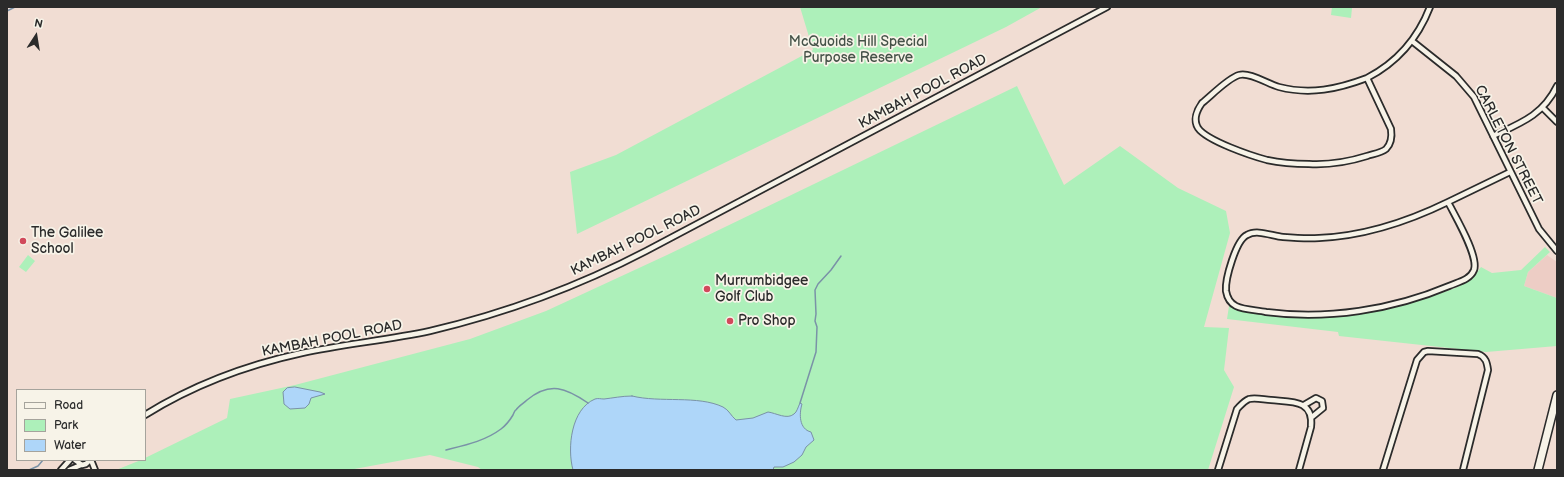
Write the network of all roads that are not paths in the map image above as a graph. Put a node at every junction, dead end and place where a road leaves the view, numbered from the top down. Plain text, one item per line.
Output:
1 (1107, 7) edge
2 (1430, 7) edge
3 (1412, 41) junction
4 (1367, 78) junction
5 (1557, 86) edge
6 (1543, 108) junction
7 (1557, 122) edge
8 (1493, 136) junction
9 (1510, 172) junction
10 (1448, 202) junction
11 (1557, 251) edge
12 (1557, 395) edge
13 (1304, 405) junction
14 (146, 414) edge
15 (1312, 417) junction
16 (69, 461) edge
17 (76, 461) edge
18 (90, 461) edge
19 (81, 465) junction
20 (61, 470) edge
21 (69, 470) edge
22 (86, 470) edge
23 (1218, 470) edge
24 (1299, 470) edge
25 (1382, 470) edge
26 (1463, 470) edge
27 (1538, 470) edge

1 - 14 street, KAMBAH POOL ROAD
2 - 3 street
3 - 4 street
3 - 8 street, CARLETON STREET
4 - 4 street
5 - 6 street
6 - 7 street
6 - 8 street
8 - 9 street, CARLETON STREET
9 - 10 street
9 - 11 street, CARLETON STREET
10 - 10 street
12 - 27 street
13 - 15 street
13 - 15 street
13 - 23 street
15 - 24 street
16 - 20 street
17 - 19 street
18 - 19 street
19 - 21 street
19 - 22 street
25 - 26 street

